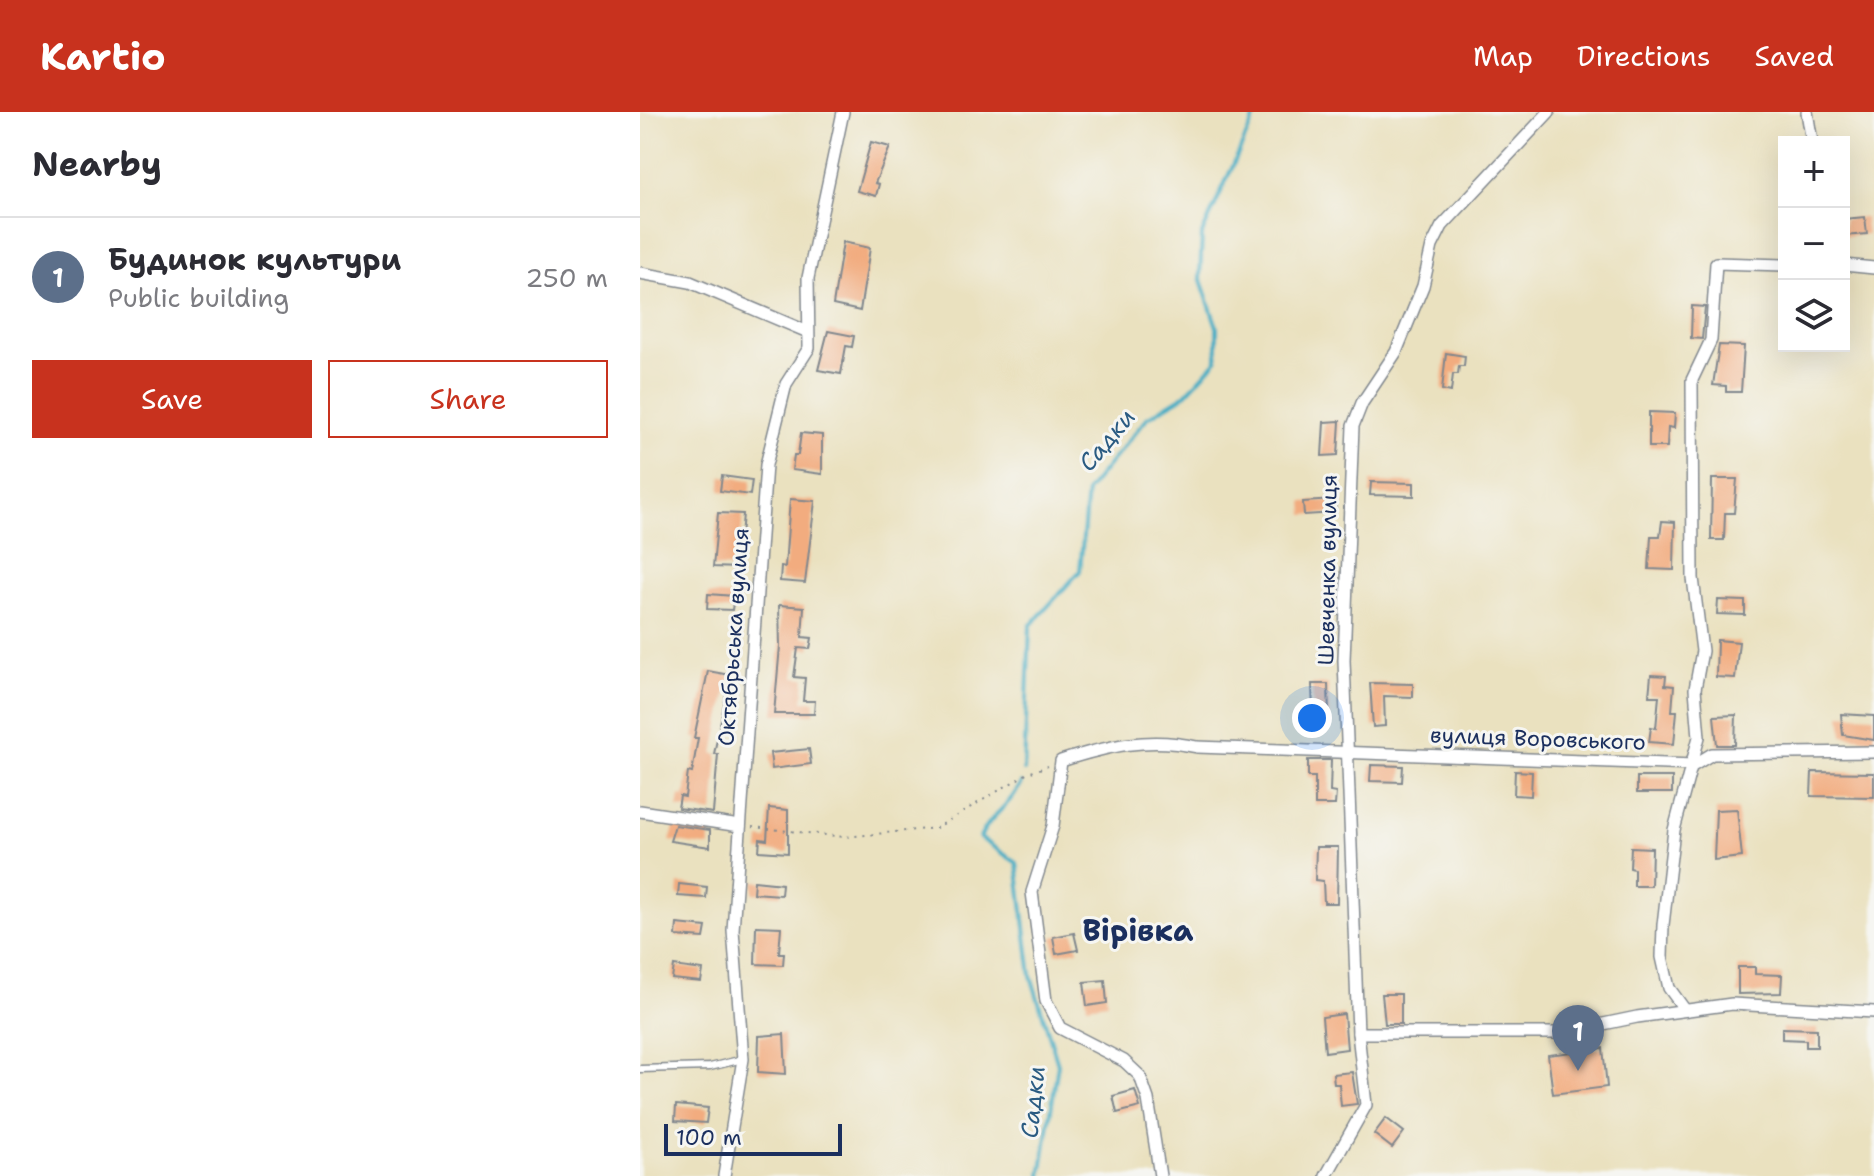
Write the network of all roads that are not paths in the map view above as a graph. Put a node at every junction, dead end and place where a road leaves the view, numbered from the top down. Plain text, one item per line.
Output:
1 (843, 112) edge
2 (1549, 112) edge
3 (1807, 112) edge
4 (1811, 136) edge
5 (1778, 265) edge
6 (1850, 266) edge
7 (1874, 268) edge
8 (640, 273) edge
9 (808, 332) junction
10 (1699, 737) junction
11 (1350, 750) junction
12 (1874, 752) edge
13 (1712, 754) junction
14 (1694, 765) junction
15 (640, 811) edge
16 (740, 826) junction
17 (1685, 1010) junction
18 (1874, 1012) edge
19 (1358, 1033) junction
20 (743, 1059) junction
21 (640, 1069) edge
22 (724, 1176) edge
23 (1160, 1176) edge
24 (1326, 1176) edge

1 - 9 street, Октябрьська вулиця
2 - 11 street, Шевченка вулиця
3 - 4 street
5 - 10 street
6 - 7 street
8 - 9 street
9 - 16 street, Октябрьська вулиця
10 - 13 street
10 - 14 street
11 - 14 street, вулиця Воровського
11 - 19 street, Шевченка вулиця
11 - 23 street, вулиця Воровського
12 - 13 street
13 - 14 street
14 - 17 street
15 - 16 street
16 - 20 street, Октябрьська вулиця
17 - 18 street
17 - 19 street
19 - 24 street, Шевченка вулиця
20 - 21 lane
20 - 22 street, Октябрьська вулиця

